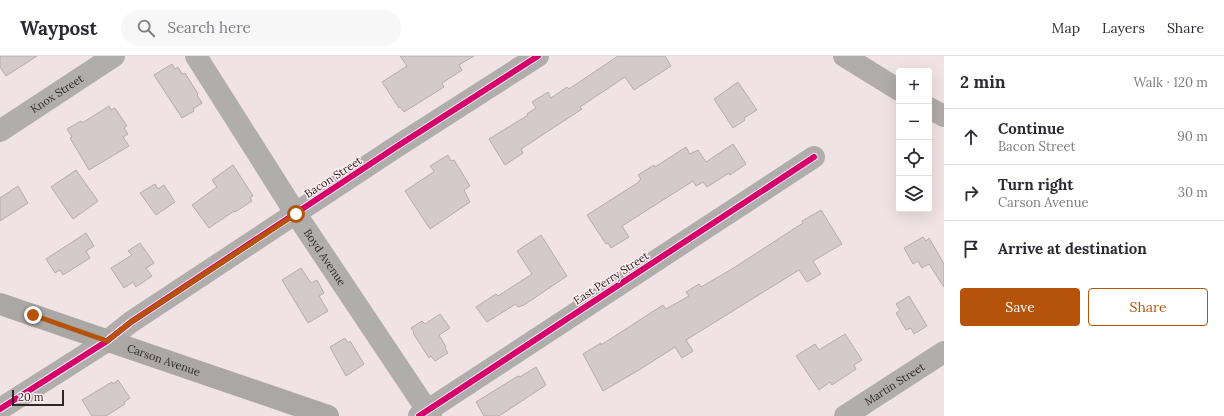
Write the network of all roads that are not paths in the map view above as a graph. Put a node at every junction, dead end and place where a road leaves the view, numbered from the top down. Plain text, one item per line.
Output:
1 (114, 56) edge
2 (196, 56) edge
3 (538, 56) edge
4 (844, 56) edge
5 (896, 88) edge
6 (932, 110) edge
7 (944, 116) edge
8 (0, 130) edge
9 (814, 157) dead end
10 (296, 214) junction
11 (0, 304) edge
12 (107, 341) junction
13 (944, 352) edge
14 (0, 409) edge
15 (426, 414) edge
16 (328, 416) edge
17 (845, 416) edge

1 - 8 street, Knox Street
2 - 10 street, Boyd Avenue
3 - 10 street, Bacon Street
4 - 5 highway
6 - 7 highway
9 - 15 street, East Perry Street
10 - 12 street, Bacon Street
10 - 15 street, Boyd Avenue
11 - 12 main road, Carson Avenue
12 - 14 street, Bacon Street
12 - 16 main road, Carson Avenue
13 - 17 street, Martin Street

